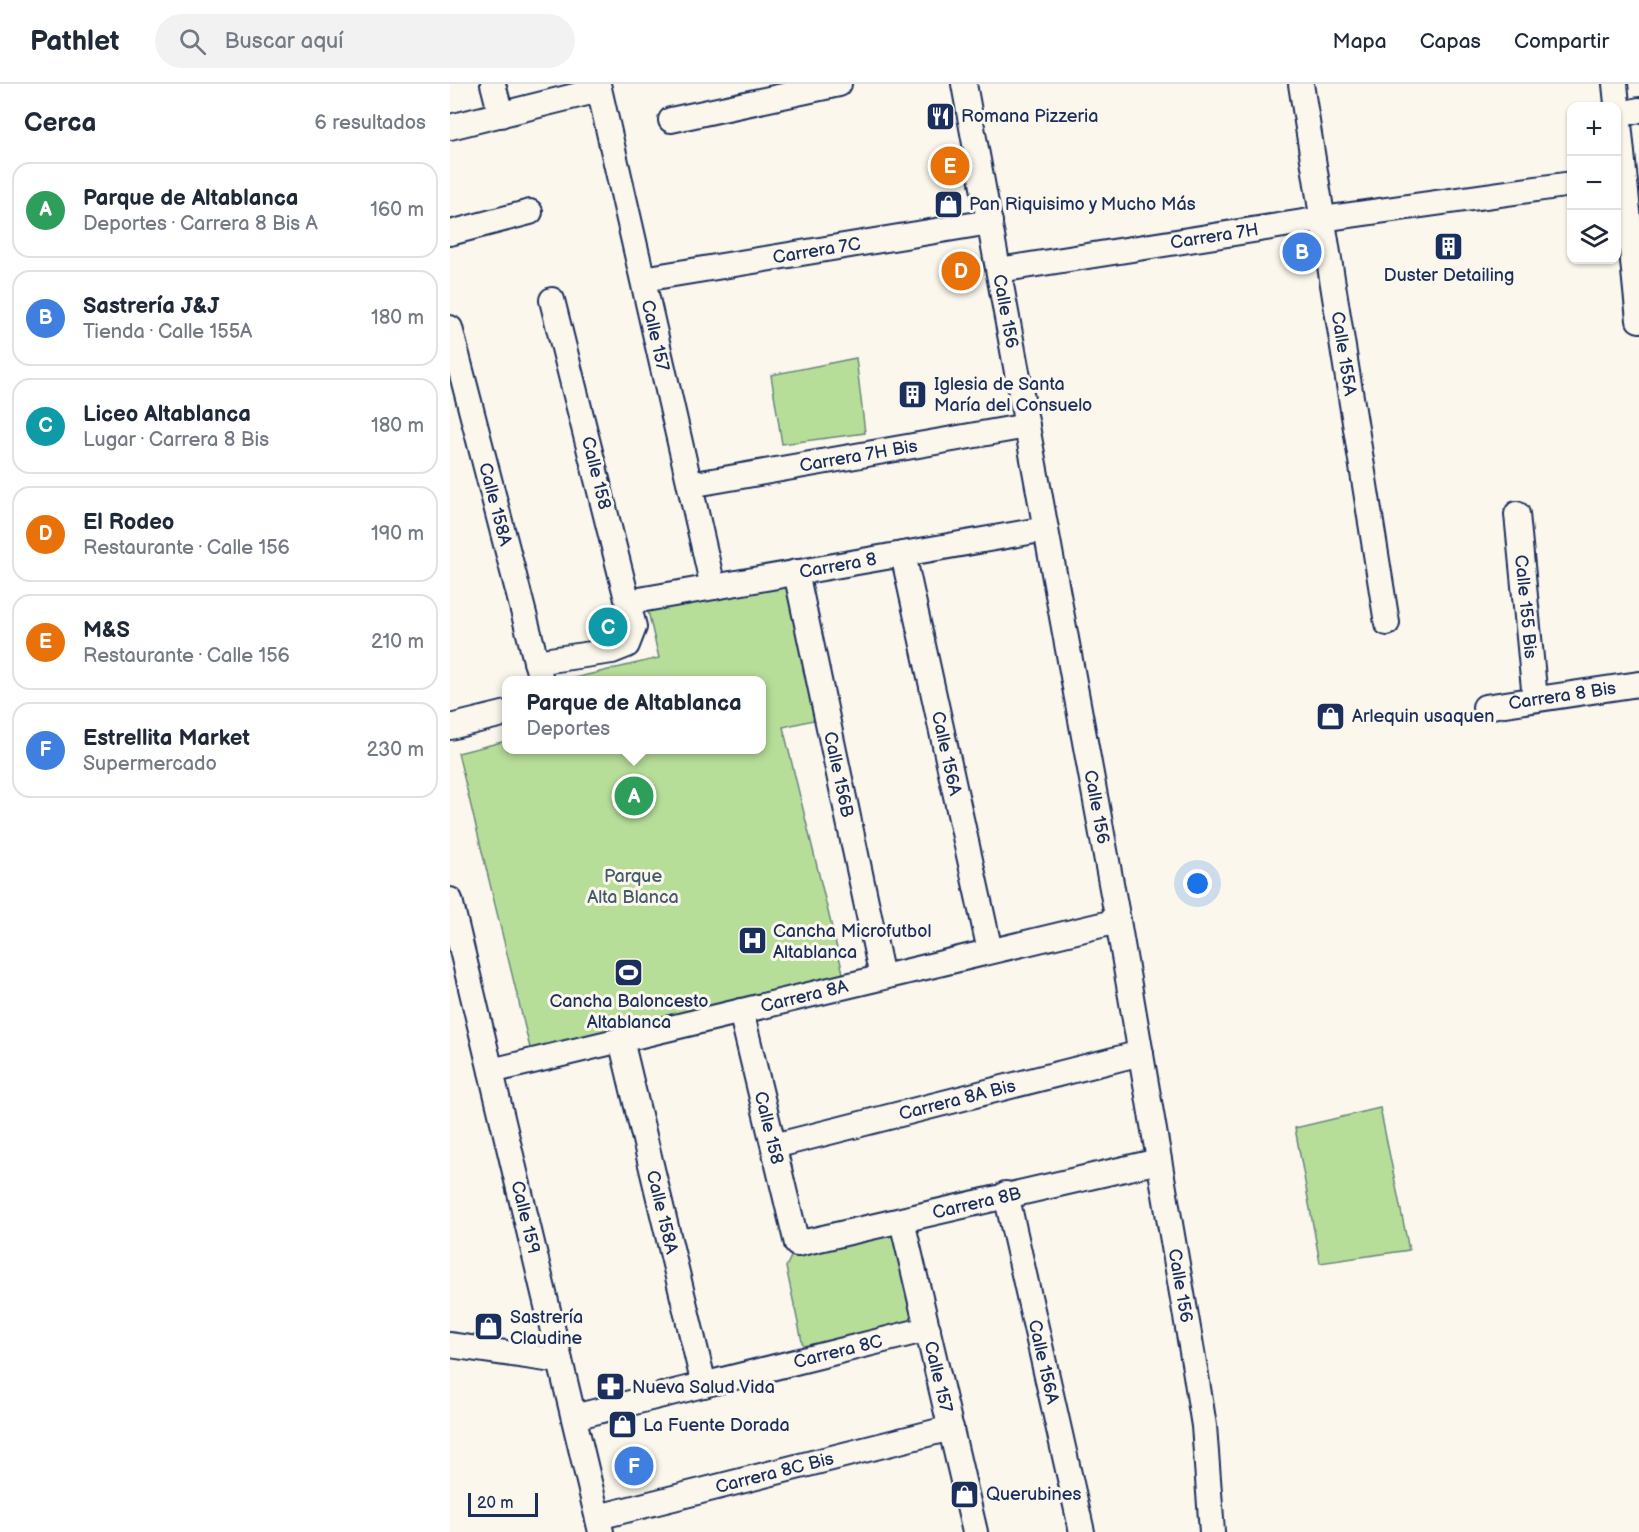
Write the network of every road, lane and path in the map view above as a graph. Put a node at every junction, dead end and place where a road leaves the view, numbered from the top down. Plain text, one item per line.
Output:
1 (494, 84) edge
2 (839, 84) edge
3 (964, 84) edge
4 (1301, 84) edge
5 (1615, 84) edge
6 (598, 87) edge
7 (1629, 112) edge
8 (501, 115) junction
9 (671, 120) dead end
10 (450, 127) edge
11 (1621, 170) edge
12 (1567, 185) edge
13 (1621, 185) edge
14 (530, 212) dead end
15 (1323, 219) junction
16 (990, 222) junction
17 (450, 233) edge
18 (999, 270) junction
19 (643, 279) junction
20 (552, 300) dead end
21 (1639, 320) edge
22 (450, 328) edge
23 (1027, 426) junction
24 (690, 485) junction
25 (1517, 514) dead end
26 (1046, 529) junction
27 (903, 554) junction
28 (796, 572) junction
29 (713, 587) junction
30 (628, 602) junction
31 (1387, 623) dead end
32 (538, 671) edge
33 (1639, 684) edge
34 (1535, 699) junction
35 (1485, 706) dead end
36 (502, 714) edge
37 (450, 727) edge
38 (450, 900) edge
39 (1118, 921) junction
40 (990, 951) junction
41 (882, 977) junction
42 (741, 1011) junction
43 (621, 1040) junction
44 (1141, 1053) junction
45 (491, 1071) junction
46 (774, 1146) junction
47 (1159, 1161) junction
48 (1006, 1194) junction
49 (902, 1221) junction
50 (797, 1244) joint
51 (928, 1329) junction
52 (450, 1345) edge
53 (560, 1361) junction
54 (704, 1385) junction
55 (574, 1417) junction
56 (951, 1428) junction
57 (600, 1524) edge
58 (975, 1532) edge
59 (1082, 1532) edge
60 (1212, 1532) edge

1 - 8 street
2 - 9 street
3 - 16 street, Calle 156
4 - 15 street, Calle 155A
5 - 7 street
6 - 8 street
6 - 19 street, Calle 157
7 - 11 street
8 - 10 street
12 - 15 street, Carrera 7H
13 - 21 street
14 - 17 street
15 - 18 street, Carrera 7H
15 - 31 street, Calle 155A
16 - 18 street, Calle 156
16 - 19 street, Carrera 7C
18 - 23 street, Calle 156
19 - 24 street, Calle 157
20 - 30 street, Calle 158
22 - 32 street, Calle 158A
23 - 24 street, Carrera 7H Bis
23 - 26 street, Calle 156
24 - 29 street, Calle 157
25 - 34 street, Calle 155 Bis
26 - 27 street, Carrera 8
26 - 39 street, Calle 156
27 - 28 street, Carrera 8
27 - 40 street, Calle 156A
28 - 29 street, Carrera 8
28 - 41 street, Calle 156B
29 - 30 street, Carrera 8
30 - 32 street, Calle 158
33 - 34 street, Carrera 8 Bis
34 - 35 street, Carrera 8 Bis
36 - 37 street
38 - 45 street, Calle 159
39 - 40 street, Carrera 8A
39 - 44 street, Calle 156
40 - 41 street, Carrera 8A
41 - 42 street, Carrera 8A
42 - 43 street, Carrera 8A
42 - 46 street, Calle 158
43 - 45 street, Carrera 8A
43 - 54 street, Calle 158A
44 - 46 street, Carrera 8A Bis
44 - 47 street, Calle 156
45 - 53 street, Calle 159
46 - 50 street, Calle 158
47 - 48 street, Carrera 8B
47 - 60 street, Calle 156
48 - 49 street, Carrera 8B
48 - 59 street, Calle 156A
49 - 50 street, Carrera 8B
49 - 51 street, Calle 157
51 - 54 street, Carrera 8C
51 - 56 street, Calle 157
52 - 53 street
53 - 55 street, Calle 159
54 - 55 street, Carrera 8C
55 - 57 street, Calle 159
56 - 57 street, Carrera 8C Bis
56 - 58 street, Calle 157

